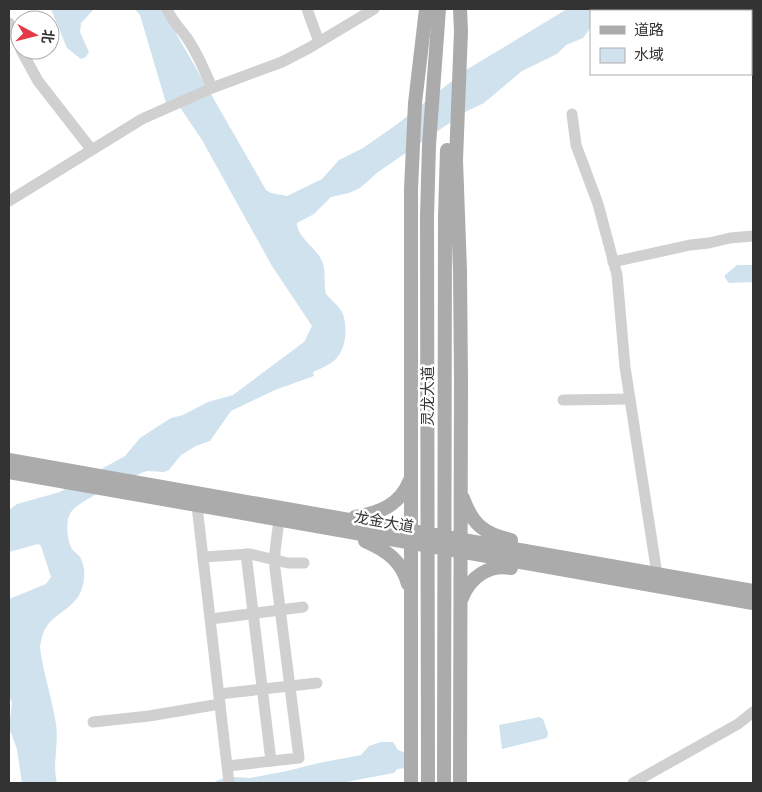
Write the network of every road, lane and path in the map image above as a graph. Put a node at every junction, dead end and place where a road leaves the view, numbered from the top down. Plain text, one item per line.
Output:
1 (167, 9) edge
2 (307, 9) edge
3 (374, 9) edge
4 (426, 9) edge
5 (439, 9) edge
6 (456, 9) edge
7 (460, 9) edge
8 (319, 42) junction
9 (27, 60) edge
10 (212, 88) junction
11 (572, 114) dead end
12 (91, 150) junction
13 (9, 201) edge
14 (753, 236) edge
15 (613, 262) junction
16 (630, 399) junction
17 (563, 400) dead end
18 (9, 460) edge
19 (9, 472) edge
20 (411, 474) junction
21 (461, 492) junction
22 (197, 506) junction
23 (279, 520) junction
24 (342, 525) junction
25 (411, 537) junction
26 (460, 546) junction
27 (246, 554) junction
28 (203, 557) junction
29 (275, 560) junction
30 (304, 563) dead end
31 (600, 570) junction
32 (657, 574) junction
33 (753, 591) edge
34 (411, 600) junction
35 (753, 603) edge
36 (303, 607) dead end
37 (460, 609) junction
38 (280, 610) junction
39 (253, 614) junction
40 (210, 619) junction
41 (317, 683) dead end
42 (290, 686) junction
43 (262, 689) junction
44 (220, 699) junction
45 (753, 712) edge
46 (93, 722) dead end
47 (271, 761) junction
48 (228, 774) edge
49 (411, 783) edge
50 (428, 783) edge
51 (444, 783) edge
52 (460, 783) edge
53 (633, 783) edge

1 - 10 street
2 - 8 street
3 - 8 street
4 - 20 main road
5 - 50 main road, 灵龙大道, bridge
6 - 51 main road, 灵龙大道, bridge
7 - 21 main road
8 - 10 street
9 - 12 street
10 - 12 street
11 - 15 street
12 - 13 street
14 - 15 street
15 - 16 street
16 - 17 street
16 - 32 street
18 - 24 main road, 龙金大道
19 - 22 main road, 龙金大道
20 - 24 main road
20 - 25 main road
21 - 26 main road
21 - 31 main road
22 - 23 main road, 龙金大道
22 - 28 street
23 - 24 main road, 龙金大道
23 - 29 street
24 - 25 main road, 龙金大道
24 - 34 main road
25 - 26 main road, 龙金大道
25 - 34 main road
26 - 31 main road, 龙金大道
26 - 37 main road
27 - 28 street
27 - 29 street
27 - 39 street
28 - 40 street
29 - 30 street
29 - 38 street
31 - 32 main road, 龙金大道
31 - 35 main road, 龙金大道
31 - 37 main road
32 - 33 main road, 龙金大道
34 - 49 main road
36 - 38 street
37 - 52 main road
38 - 39 street
38 - 42 street
39 - 40 street
39 - 43 street
40 - 44 street
41 - 42 street
42 - 43 street
42 - 47 street
43 - 44 street
43 - 47 street
44 - 46 street
44 - 48 street
45 - 53 street
47 - 48 street

